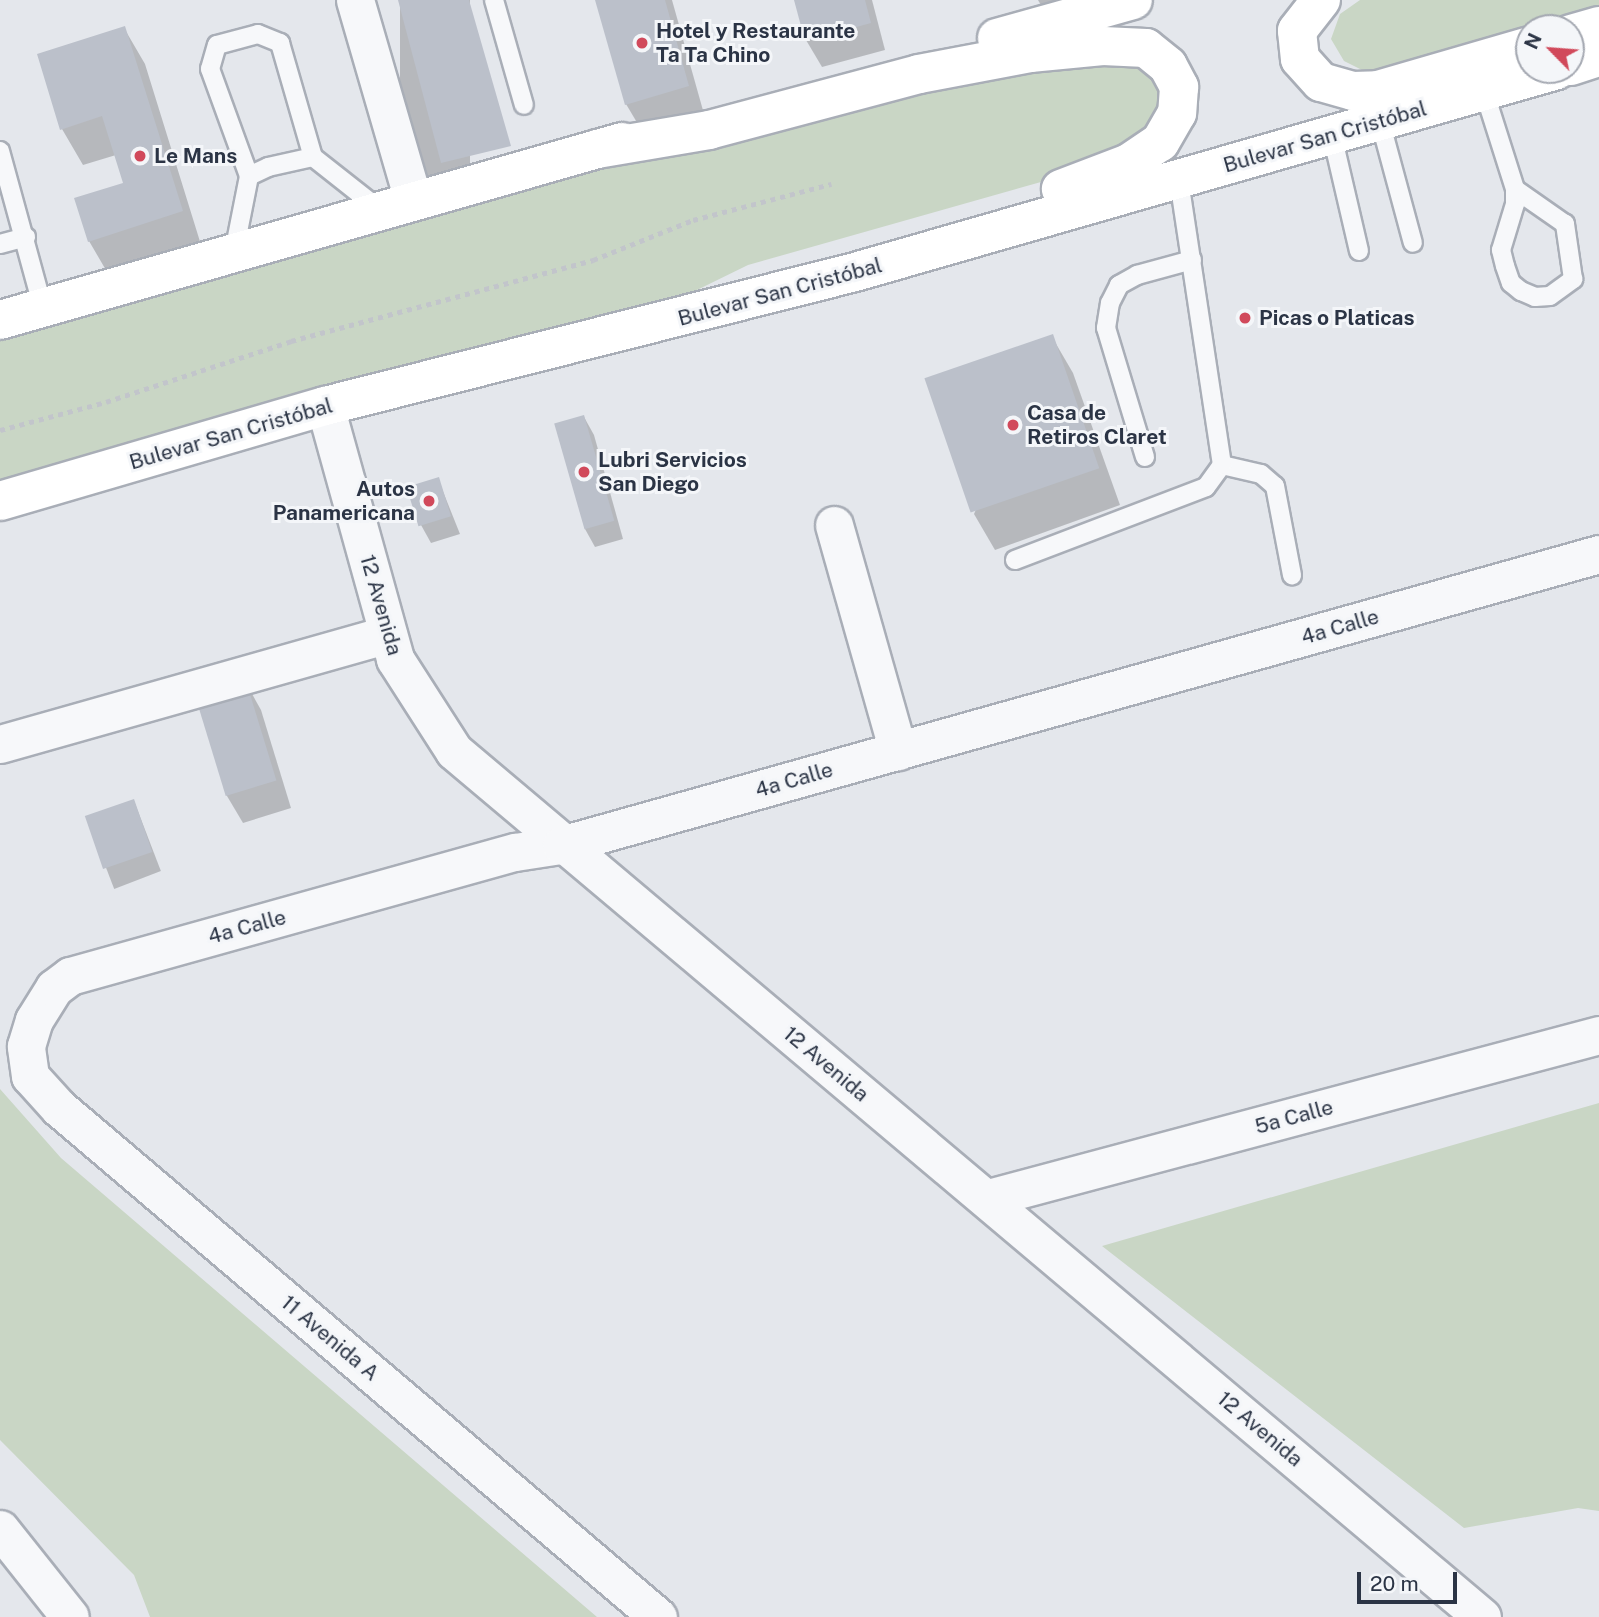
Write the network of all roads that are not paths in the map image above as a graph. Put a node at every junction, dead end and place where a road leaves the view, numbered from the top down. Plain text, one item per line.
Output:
1 (355, 0) edge
2 (494, 0) edge
3 (1133, 0) edge
4 (1321, 0) edge
5 (1515, 50) edge
6 (1515, 82) edge
7 (1484, 91) junction
8 (524, 106) dead end
9 (1380, 121) junction
10 (1332, 135) junction
11 (597, 149) junction
12 (0, 151) edge
13 (313, 157) junction
14 (249, 176) junction
15 (1179, 179) junction
16 (1515, 189) junction
17 (396, 205) junction
18 (26, 237) junction
19 (1413, 243) dead end
20 (0, 244) edge
21 (1359, 251) dead end
22 (234, 252) junction
23 (1192, 260) junction
24 (43, 307) junction
25 (0, 320) edge
26 (639, 330) junction
27 (325, 406) junction
28 (1145, 457) dead end
29 (1222, 465) junction
30 (0, 501) edge
31 (834, 525) dead end
32 (1599, 554) edge
33 (1015, 560) dead end
34 (1292, 575) dead end
35 (388, 634) junction
36 (0, 744) edge
37 (898, 751) junction
38 (561, 845) junction
39 (1599, 1035) edge
40 (26, 1046) joint
41 (988, 1198) junction
42 (0, 1529) edge
43 (70, 1617) edge
44 (658, 1617) edge
45 (1482, 1617) edge

1 - 17 street
2 - 8 lane
3 - 11 main road
4 - 5 main road
6 - 7 main road, Bulevar San Cristóbal
7 - 9 main road, Bulevar San Cristóbal
7 - 16 lane
9 - 10 main road, Bulevar San Cristóbal
9 - 19 lane
10 - 15 main road, Bulevar San Cristóbal
10 - 21 lane
11 - 17 main road
11 - 26 main road
12 - 18 lane
13 - 14 lane
13 - 14 lane
13 - 17 lane
14 - 22 lane
15 - 23 lane
15 - 26 main road, Bulevar San Cristóbal
16 - 16 lane
17 - 22 main road
18 - 20 lane
18 - 24 lane
22 - 24 main road
23 - 28 lane
23 - 29 lane
24 - 25 main road
26 - 27 main road, Bulevar San Cristóbal
27 - 30 main road, Bulevar San Cristóbal
27 - 35 street, 12 Avenida
29 - 33 lane
29 - 34 lane
31 - 37 street
32 - 37 street, 4a Calle
35 - 36 street
35 - 38 street, 12 Avenida
37 - 38 street, 4a Calle
38 - 40 street, 4a Calle
38 - 41 street, 12 Avenida
39 - 41 street, 5a Calle
40 - 44 street, 11 Avenida A
41 - 45 street, 12 Avenida
42 - 43 street

